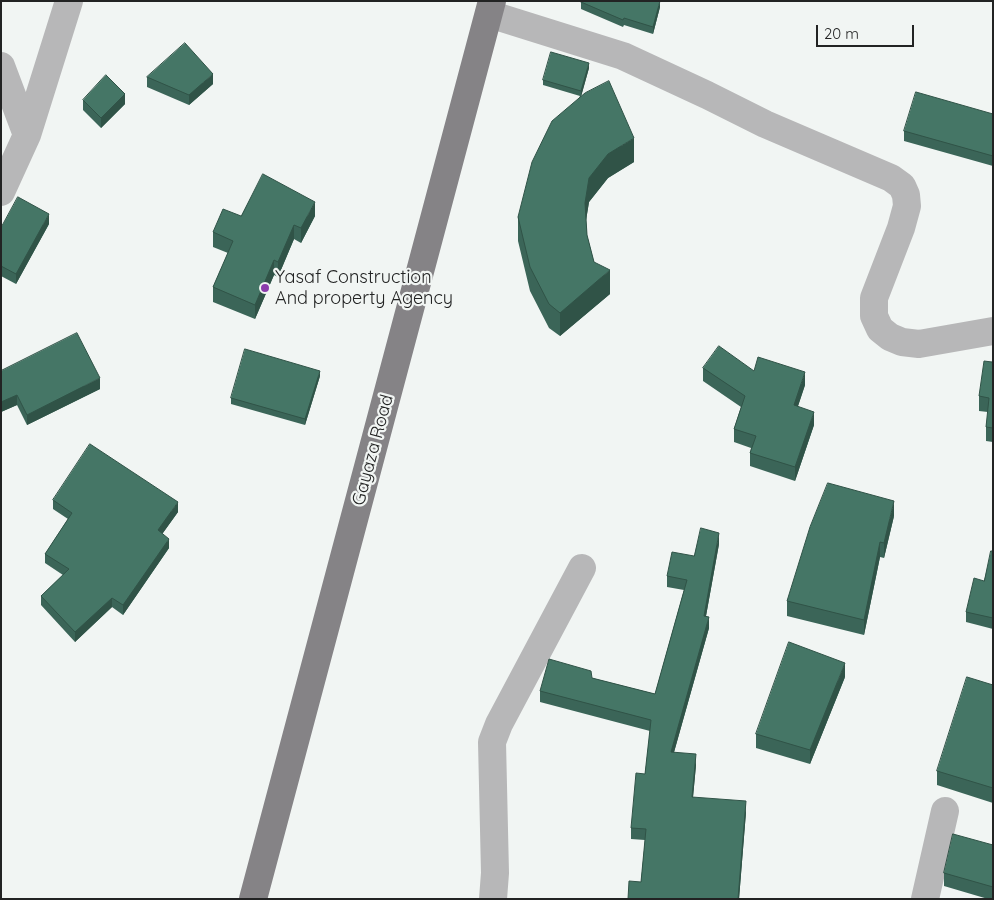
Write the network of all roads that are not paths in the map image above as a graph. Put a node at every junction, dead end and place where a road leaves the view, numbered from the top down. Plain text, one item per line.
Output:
1 (69, 1) edge
2 (491, 8) edge
3 (1, 66) edge
4 (27, 135) junction
5 (1, 192) edge
6 (993, 331) edge
7 (582, 568) dead end
8 (945, 811) dead end
9 (253, 899) edge
10 (493, 899) edge
11 (925, 899) edge

1 - 4 street
2 - 6 street
2 - 9 main road, Gayaza Road
3 - 4 street
4 - 5 street
7 - 10 street
8 - 11 street

